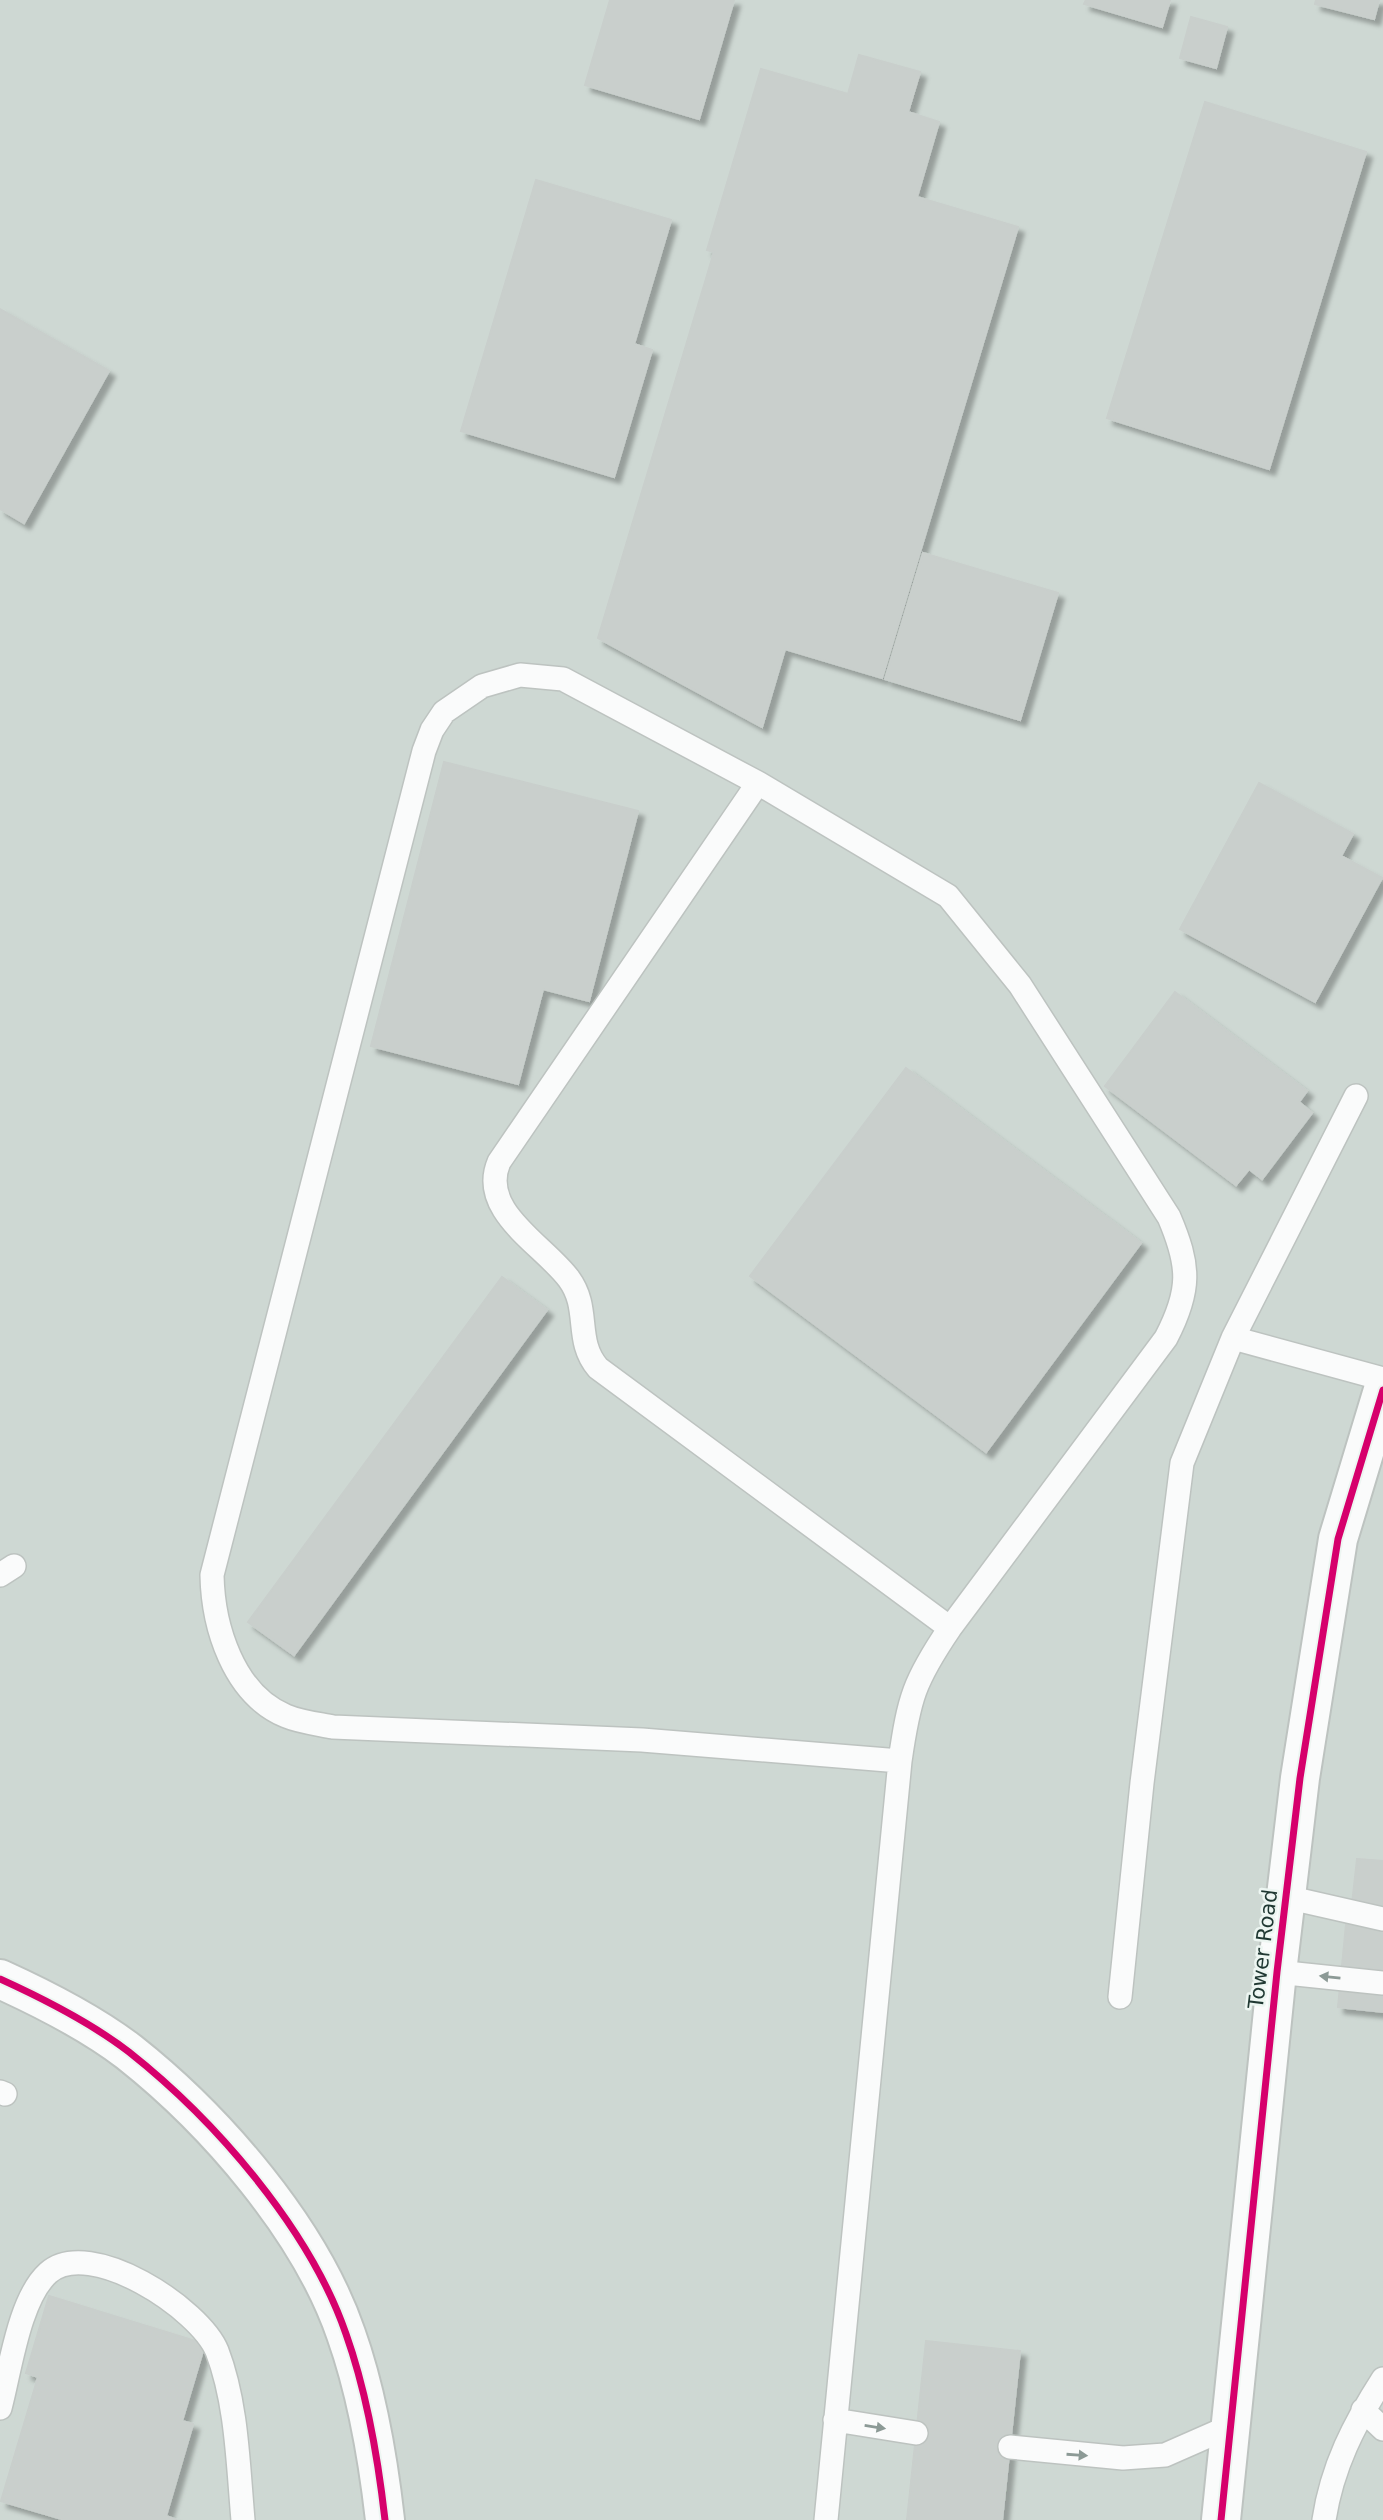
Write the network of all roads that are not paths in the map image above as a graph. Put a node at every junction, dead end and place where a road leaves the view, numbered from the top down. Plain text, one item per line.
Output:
1 (758, 783) junction
2 (1356, 1097) dead end
3 (1233, 1338) junction
4 (1383, 1379) edge
5 (1383, 1390) edge
6 (950, 1628) junction
7 (900, 1762) junction
8 (1286, 1896) junction
9 (1383, 1919) edge
10 (1277, 1972) junction
11 (0, 1979) edge
12 (1383, 1983) edge
13 (1119, 1997) dead end
14 (1383, 2379) edge
15 (0, 2408) edge
16 (1363, 2410) junction
17 (835, 2420) junction
18 (1231, 2426) junction
19 (1383, 2429) edge
20 (916, 2433) dead end
21 (1010, 2448) dead end
22 (243, 2520) edge
23 (385, 2520) edge
24 (826, 2520) edge
25 (1221, 2520) edge
26 (1324, 2520) edge

1 - 6 lane
1 - 6 lane
1 - 7 lane
2 - 3 lane
3 - 4 lane
3 - 13 lane
5 - 8 street, Tower Road
6 - 7 lane
7 - 17 lane
8 - 9 lane
8 - 10 street, Tower Road
12 -> 10 lane
10 - 18 street, Tower Road
11 - 23 street
14 - 16 lane
15 - 22 lane
16 - 19 lane
16 - 26 lane
17 -> 20 lane
17 - 24 lane
21 -> 18 lane
18 - 25 street, Tower Road

